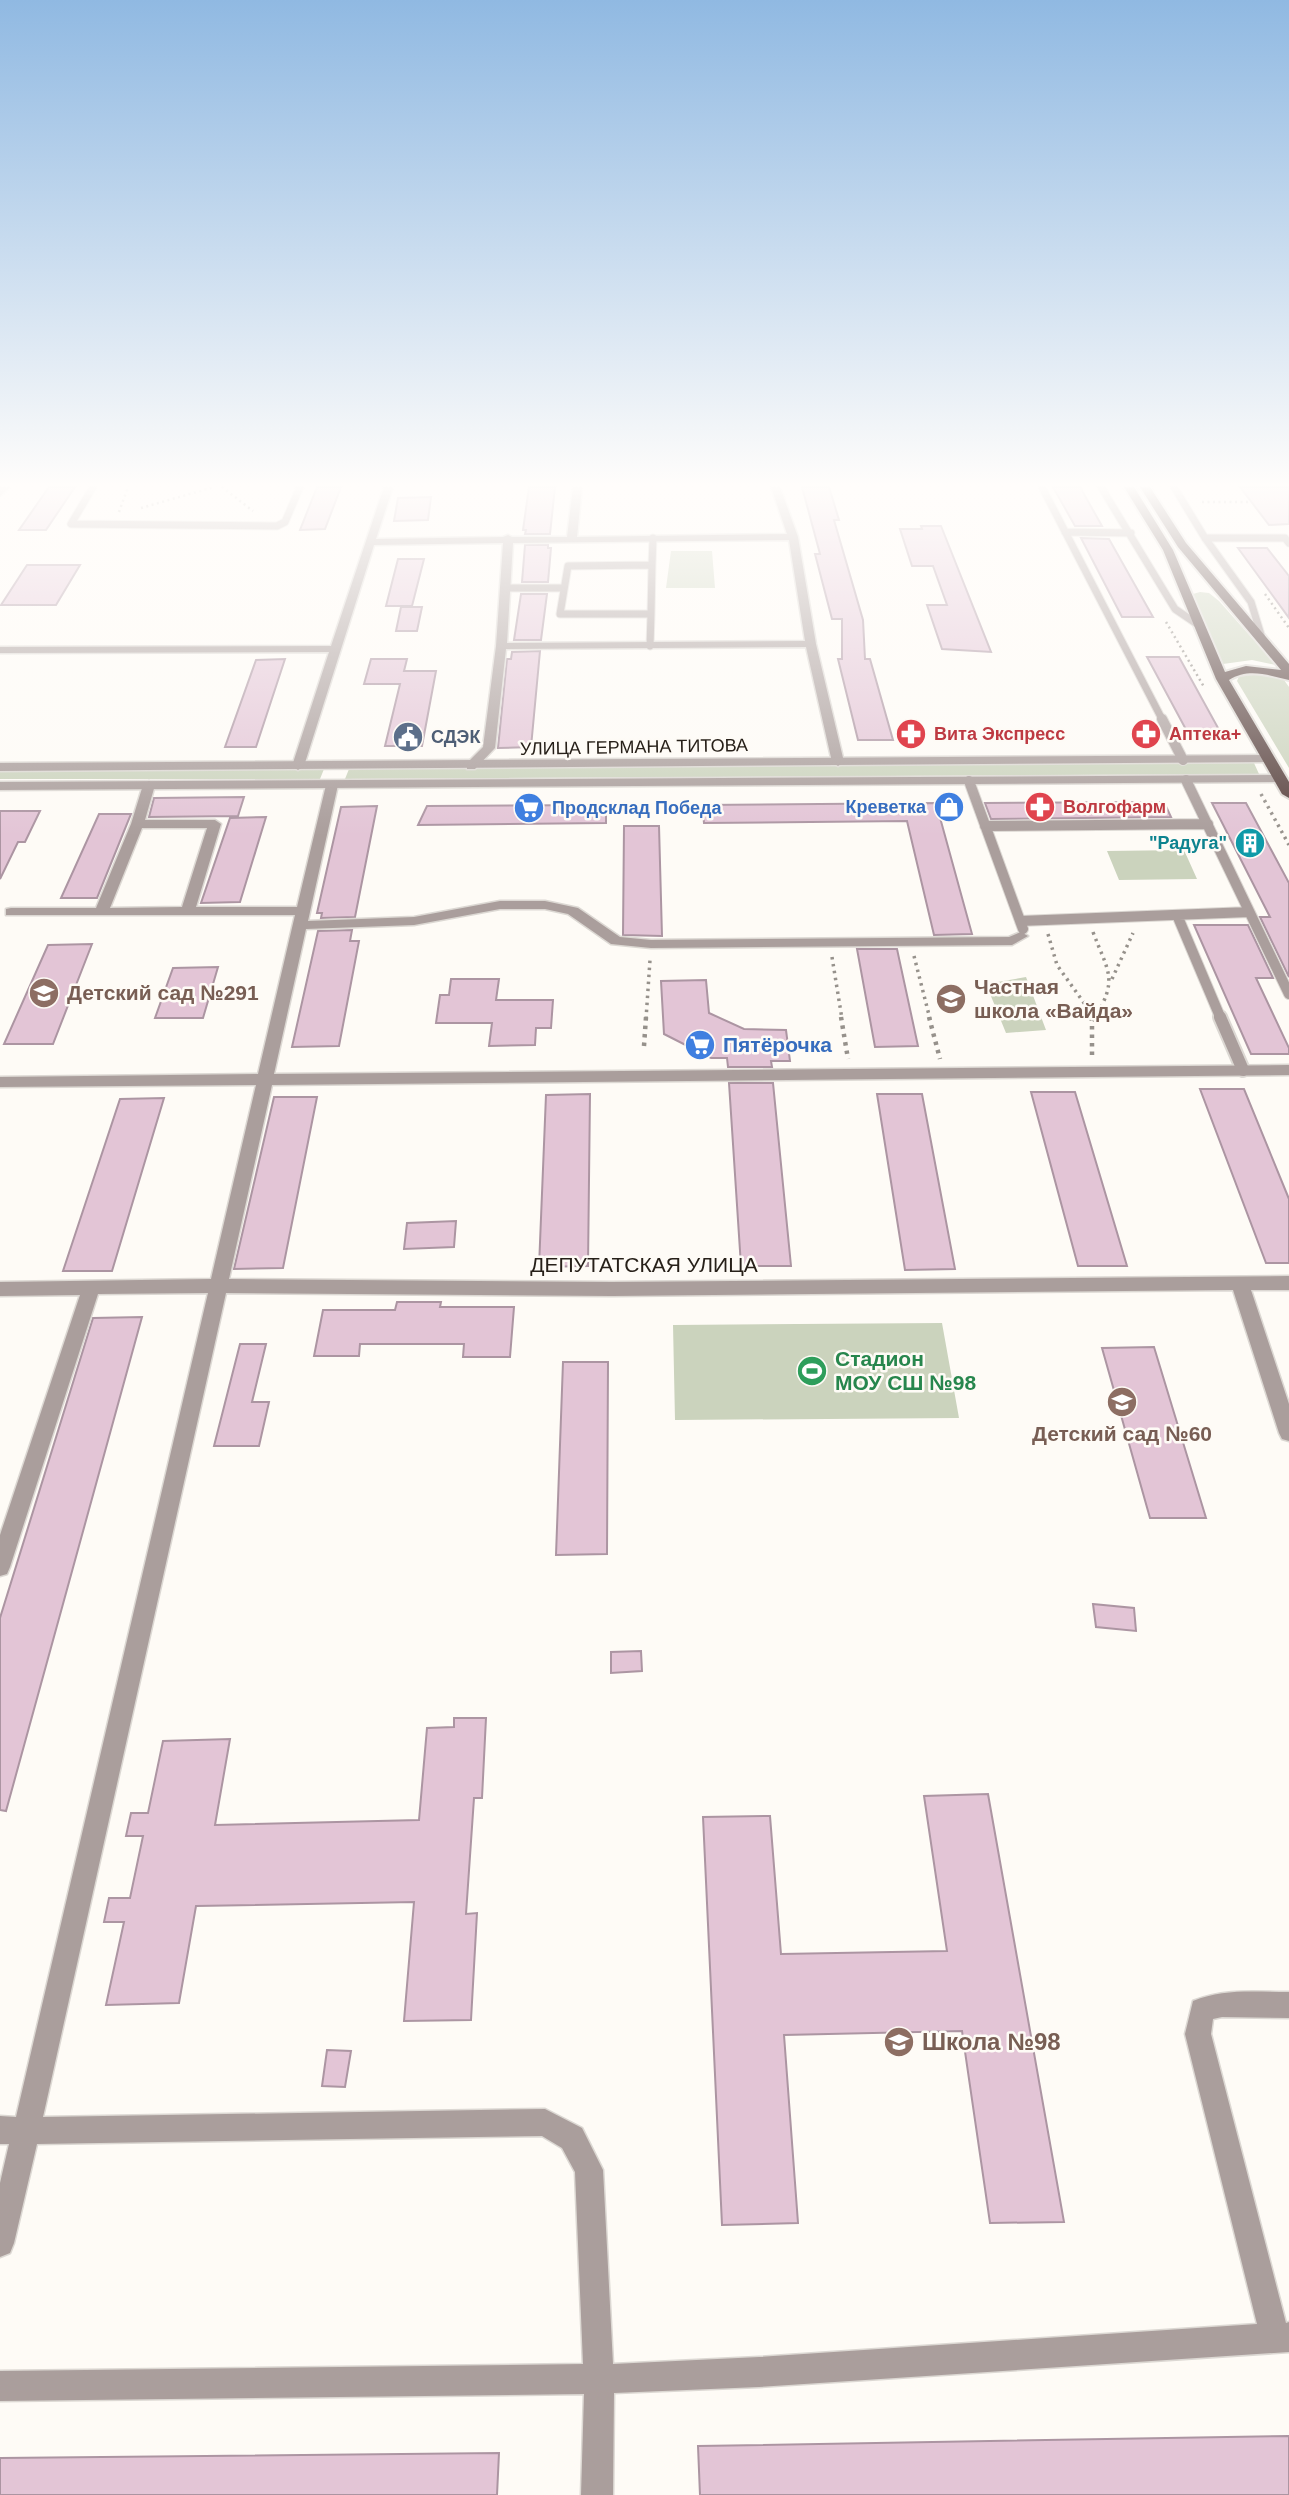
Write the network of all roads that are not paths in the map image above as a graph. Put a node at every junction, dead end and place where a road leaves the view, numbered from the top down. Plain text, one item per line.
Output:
1 (350, 603) edge
2 (502, 603) edge
3 (562, 603) edge
4 (651, 603) edge
5 (804, 603) edge
6 (1102, 603) edge
7 (1172, 603) edge
8 (1189, 603) edge
9 (1232, 603) edge
10 (1251, 603) edge
11 (651, 614) junction
12 (1197, 624) junction
13 (1262, 638) junction
14 (811, 644) junction
15 (501, 646) junction
16 (650, 646) junction
17 (336, 649) junction
18 (0, 650) edge
19 (1289, 674) edge
20 (1222, 679) junction
21 (1268, 759) junction
22 (1183, 760) junction
23 (838, 762) junction
24 (471, 765) junction
25 (298, 766) junction
26 (0, 767) edge
27 (330, 779) junction
28 (1280, 779) junction
29 (1186, 780) junction
30 (969, 781) junction
31 (149, 785) junction
32 (0, 786) edge
33 (1289, 794) edge
34 (137, 824) junction
35 (1208, 824) junction
36 (985, 826) junction
37 (102, 911) junction
38 (188, 911) junction
39 (11, 912) dead end
40 (1249, 912) junction
41 (1177, 915) junction
42 (301, 918) junction
43 (1021, 929) junction
44 (1289, 994) edge
45 (1243, 1070) junction
46 (1289, 1070) edge
47 (264, 1078) junction
48 (0, 1082) edge
49 (1240, 1283) junction
50 (1289, 1283) edge
51 (219, 1286) junction
52 (91, 1288) junction
53 (0, 1289) edge
54 (1289, 1433) edge
55 (0, 1567) edge
56 (1289, 2005) edge
57 (13, 2130) edge
58 (0, 2243) edge
59 (1282, 2337) edge
60 (599, 2379) junction
61 (0, 2386) edge
62 (597, 2495) edge

1 - 17 street
2 - 15 street
3 - 11 lane
4 - 11 lane
5 - 14 street
6 - 22 lane
7 - 12 lane
8 - 12 highway
9 - 13 highway
10 - 13 lane
11 - 16 lane
12 - 20 highway
13 - 19 highway
14 - 16 street
14 - 23 street
15 - 16 street
15 - 24 street
17 - 18 street
17 - 25 street
19 - 20 highway
20 - 21 highway
21 - 22 street, УЛИЦА ГЕРМАНА ТИТОВА
21 - 28 highway
22 - 23 street, УЛИЦА ГЕРМАНА ТИТОВА
23 - 24 street, УЛИЦА ГЕРМАНА ТИТОВА
24 - 27 street, УЛИЦА ГЕРМАНА ТИТОВА
25 - 26 street, УЛИЦА ГЕРМАНА ТИТОВА
25 - 27 street, УЛИЦА ГЕРМАНА ТИТОВА
27 - 30 street, УЛИЦА ГЕРМАНА ТИТОВА
27 - 31 street, УЛИЦА ГЕРМАНА ТИТОВА
27 - 42 street
28 - 29 street
28 - 33 highway
29 - 30 street, УЛИЦА ГЕРМАНА ТИТОВА
29 - 35 lane
30 - 36 lane
31 - 32 street, УЛИЦА ГЕРМАНА ТИТОВА
31 - 34 street
34 - 37 street
34 - 38 street
35 - 36 lane
35 - 40 lane
36 - 43 lane
37 - 38 street
37 - 39 street
38 - 42 street
40 - 41 lane
40 - 44 lane
41 - 43 lane
41 - 45 lane
42 - 43 street
42 - 47 street
45 - 46 street
45 - 47 street
47 - 48 street
47 - 51 street
49 - 50 street, ДЕПУТАТСКАЯ УЛИЦА
49 - 51 street, ДЕПУТАТСКАЯ УЛИЦА
49 - 54 street
51 - 52 street, ДЕПУТАТСКАЯ УЛИЦА
51 - 57 street
52 - 53 street, ДЕПУТАТСКАЯ УЛИЦА
52 - 55 street
56 - 59 street
57 - 58 street
57 - 60 street
59 - 60 street
60 - 61 street
60 - 62 street

